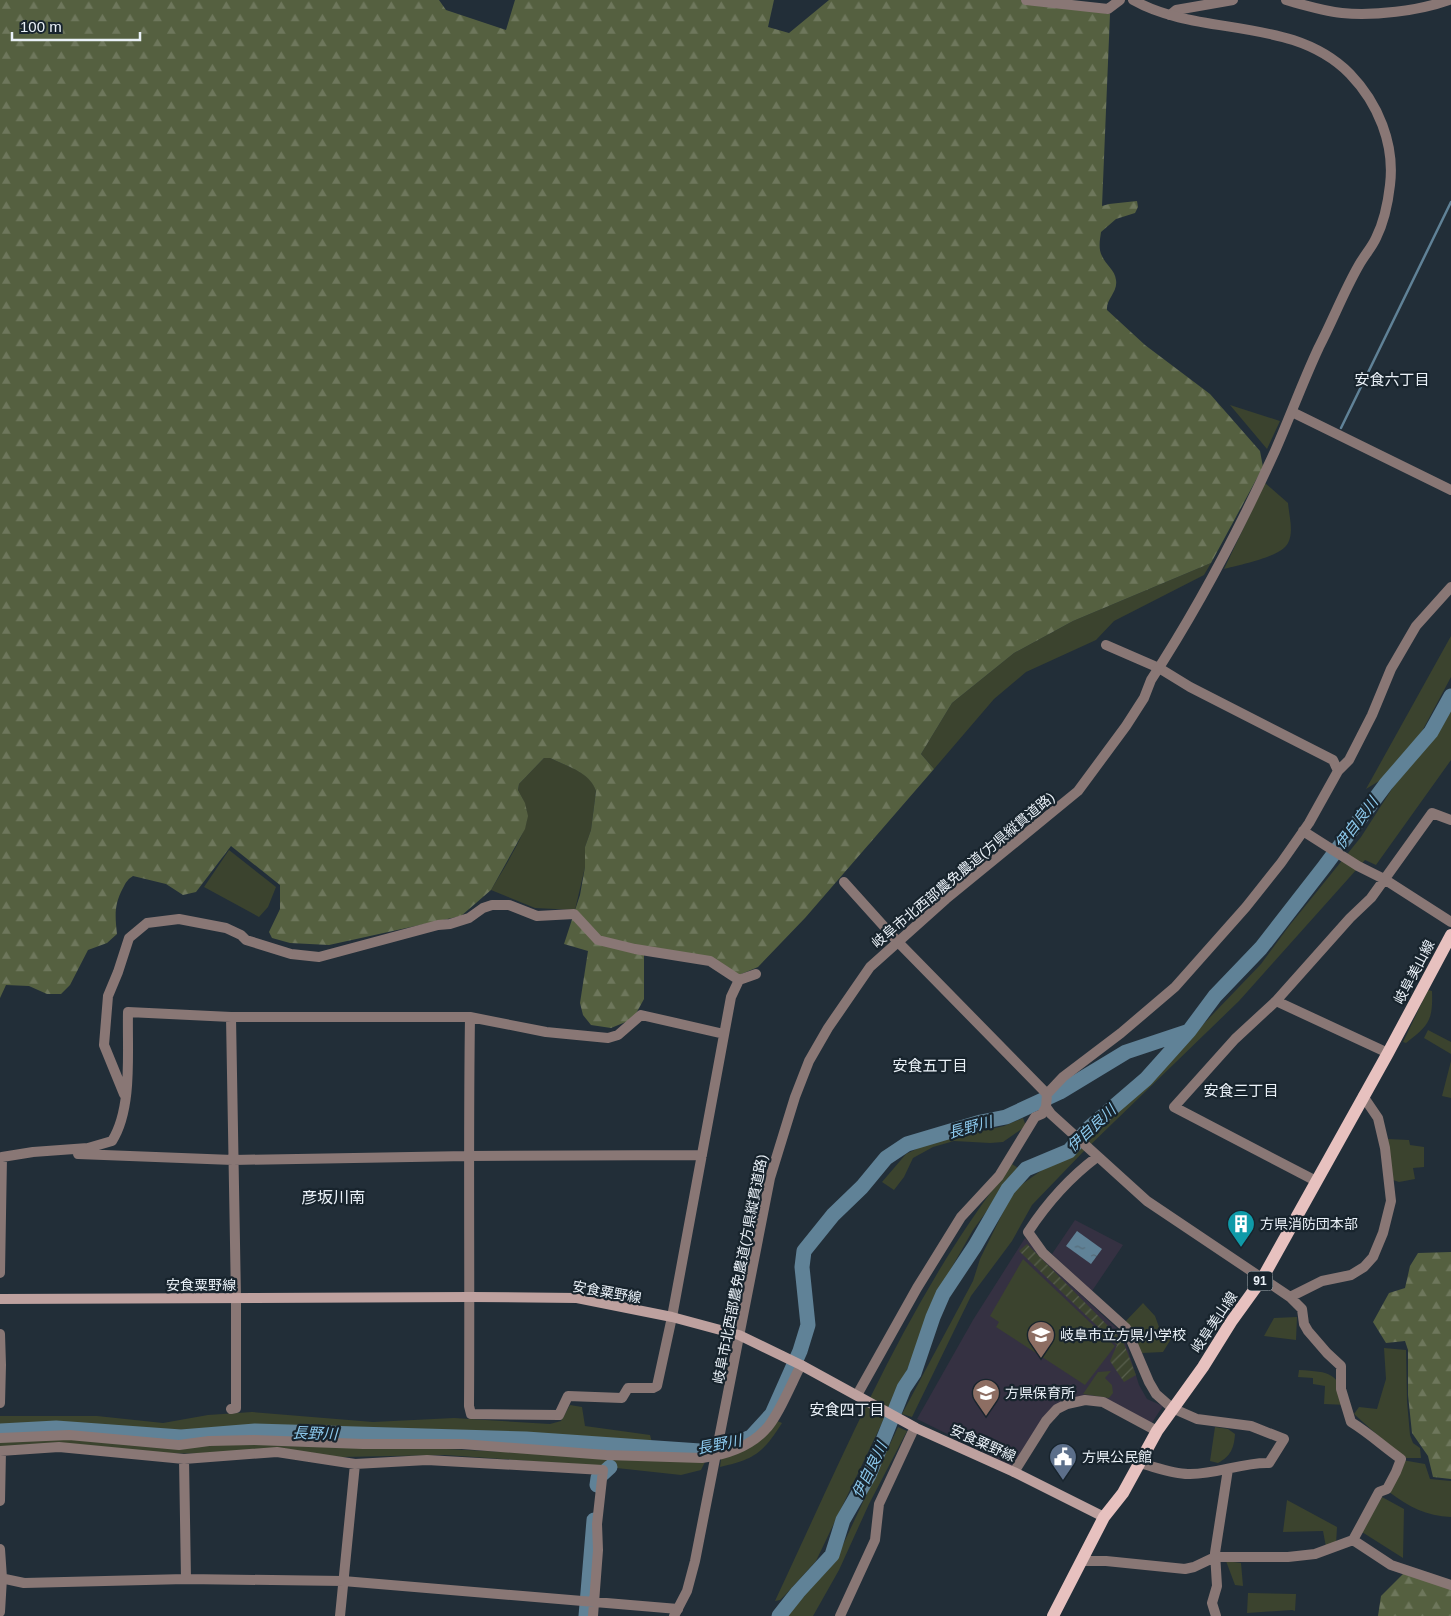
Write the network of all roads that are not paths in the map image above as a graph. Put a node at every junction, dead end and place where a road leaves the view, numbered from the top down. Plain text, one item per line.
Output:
1 (1026, 0) edge
2 (1120, 0) edge
3 (1133, 0) edge
4 (1233, 0) edge
5 (1286, 0) edge
6 (1448, 0) edge
7 (1198, 4) edge
8 (1170, 15) junction
9 (1291, 414) junction
10 (1451, 490) edge
11 (1451, 587) edge
12 (1106, 644) dead end
13 (1159, 668) junction
14 (1338, 770) junction
15 (1451, 820) edge
16 (1302, 831) junction
17 (1384, 879) junction
18 (844, 882) dead end
19 (1451, 922) edge
20 (1451, 935) edge
21 (898, 942) junction
22 (756, 974) dead end
23 (739, 980) junction
24 (1276, 1000) junction
25 (231, 1017) junction
26 (470, 1017) junction
27 (724, 1034) junction
28 (1388, 1053) junction
29 (1047, 1094) junction
30 (1363, 1096) junction
31 (126, 1099) junction
32 (1048, 1110) junction
33 (33, 1152) junction
34 (702, 1155) junction
35 (1096, 1155) junction
36 (468, 1156) junction
37 (233, 1160) junction
38 (1316, 1181) junction
39 (0, 1273) edge
40 (1262, 1279) junction
41 (470, 1297) junction
42 (1290, 1297) junction
43 (0, 1299) edge
44 (236, 1299) junction
45 (672, 1318) junction
46 (0, 1334) edge
47 (739, 1335) junction
48 (800, 1364) junction
49 (860, 1397) junction
50 (0, 1403) edge
51 (1172, 1408) junction
52 (231, 1410) dead end
53 (914, 1430) junction
54 (1156, 1431) junction
55 (0, 1438) edge
56 (0, 1451) edge
57 (717, 1454) junction
58 (184, 1459) junction
59 (1139, 1463) junction
60 (355, 1464) junction
61 (1228, 1468) junction
62 (1014, 1472) junction
63 (0, 1501) edge
64 (1104, 1517) junction
65 (1353, 1540) junction
66 (0, 1549) edge
67 (1215, 1557) junction
68 (1082, 1561) junction
69 (1, 1578) edge
70 (186, 1579) junction
71 (344, 1581) junction
72 (1451, 1584) edge
73 (590, 1602) junction
74 (0, 1612) edge
75 (676, 1612) edge
76 (340, 1616) edge
77 (593, 1616) edge
78 (840, 1616) edge
79 (1053, 1616) edge
80 (1216, 1616) edge

1 - 2 street
3 - 8 street
4 - 7 street
5 - 6 street
7 - 8 street
8 - 9 street
9 - 10 street
9 - 13 street
11 - 14 street
12 - 13 street
13 - 14 street
13 - 21 street, 岐阜市北西部農免農道(方県縦貫道路)
14 - 16 street
15 - 17 street
16 - 17 street
16 - 29 street
17 - 19 street
17 - 24 street
18 - 21 street
20 - 28 main road, 岐阜美山線 / 91
21 - 29 street
21 - 47 street, 岐阜市北西部農免農道(方県縦貫道路)
22 - 23 street
23 - 27 street
23 - 31 street
24 - 28 street
24 - 38 street
25 - 26 street
25 - 31 street
25 - 37 street
26 - 27 street
26 - 36 street
27 - 34 street
28 - 30 main road, 岐阜美山線 / 91
29 - 32 street
30 - 38 main road, 岐阜美山線 / 91
30 - 42 street
31 - 33 street
32 - 35 street
32 - 49 street
33 - 37 street
33 - 39 street
34 - 36 street
34 - 45 street
35 - 40 street
35 - 51 street
36 - 37 street
36 - 41 street
37 - 44 street
38 - 40 main road, 岐阜美山線 / 91
40 - 42 street
40 - 51 main road, 岐阜美山線 / 91
41 - 44 main road, 安食粟野線
41 - 45 main road, 安食粟野線
41 - 45 street
42 - 65 street
43 - 44 main road, 安食粟野線
44 - 52 street
45 - 47 main road, 安食粟野線
46 - 50 street
47 - 48 main road, 安食粟野線
47 - 57 street, 岐阜市北西部農免農道(方県縦貫道路)
48 - 49 main road, 安食粟野線
48 - 57 street
49 - 53 main road, 安食粟野線
51 - 54 main road, 岐阜美山線 / 91
51 - 61 street
53 - 62 main road, 安食粟野線
53 - 78 street
54 - 59 main road, 岐阜美山線 / 91
54 - 62 street
55 - 57 street
56 - 58 street
56 - 63 street
57 - 75 street
58 - 60 street
58 - 70 street
59 - 61 street
59 - 64 main road, 岐阜美山線 / 91
60 - 71 street
60 - 73 street
61 - 67 street
62 - 64 main road, 安食粟野線
64 - 68 main road, 岐阜美山線 / 91
65 - 67 street
65 - 72 street
66 - 69 street
67 - 68 street
67 - 80 street
68 - 79 main road, 岐阜美山線 / 91
69 - 70 street
69 - 74 street
70 - 71 street
71 - 73 street
71 - 76 street
73 - 75 street
73 - 77 street

